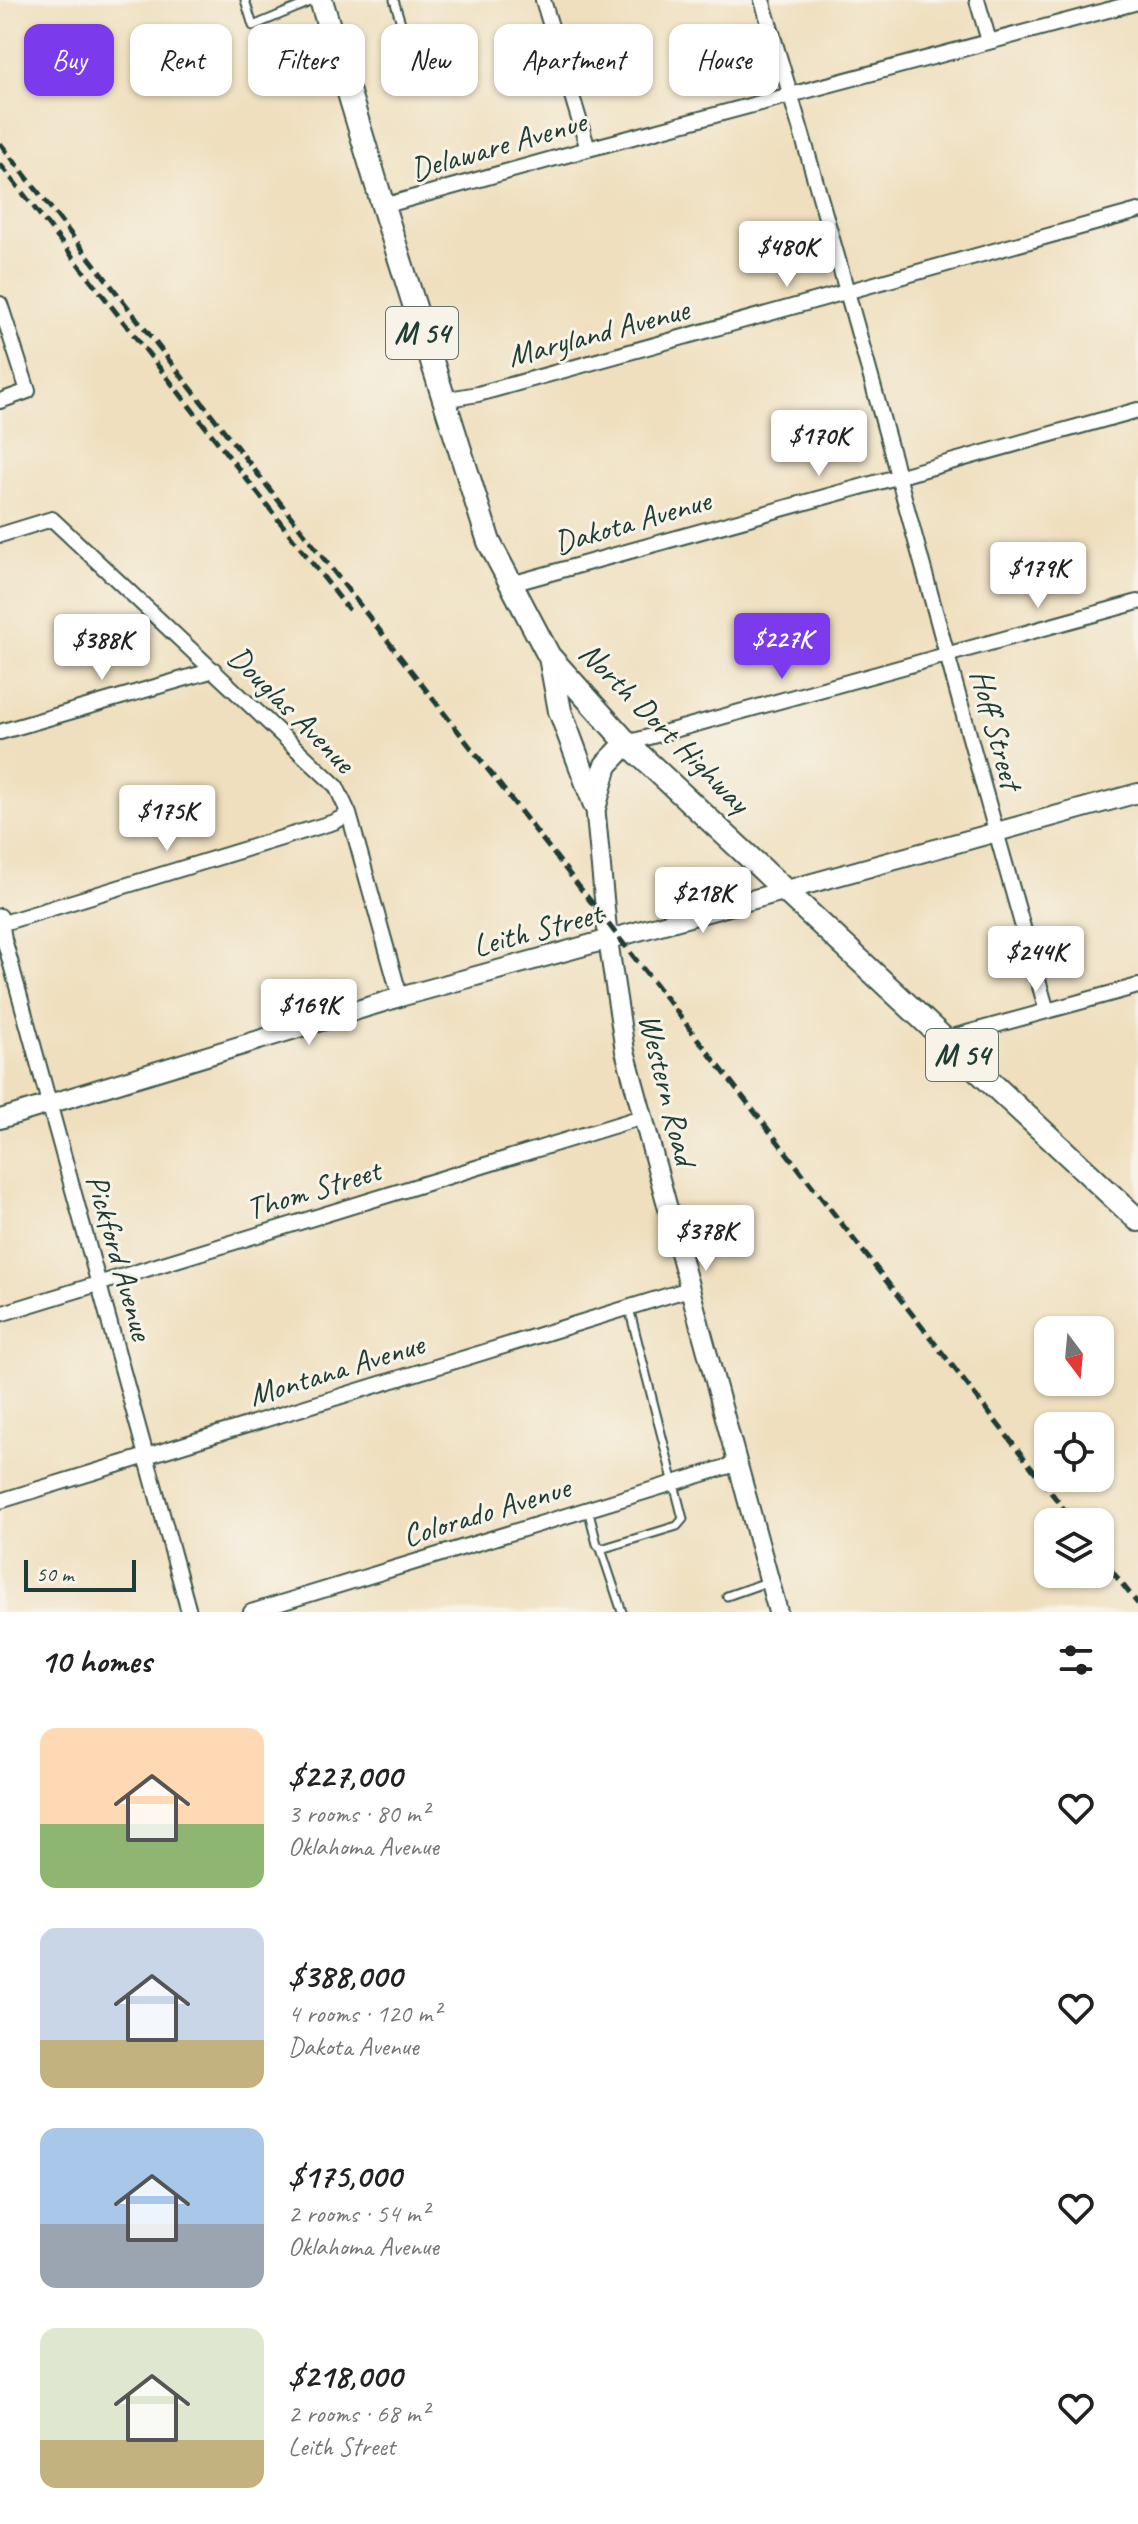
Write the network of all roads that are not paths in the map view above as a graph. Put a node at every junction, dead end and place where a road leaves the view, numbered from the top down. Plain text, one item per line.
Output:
1 (245, 0) edge
2 (289, 0) edge
3 (318, 0) edge
4 (394, 0) edge
5 (543, 0) edge
6 (762, 0) edge
7 (977, 0) edge
8 (1138, 2) edge
9 (292, 10) junction
10 (401, 24) edge
11 (989, 41) junction
12 (790, 94) junction
13 (588, 149) junction
14 (383, 206) junction
15 (1138, 211) edge
16 (846, 292) junction
17 (0, 304) edge
18 (443, 400) junction
19 (0, 401) edge
20 (1138, 410) edge
21 (899, 476) junction
22 (0, 535) edge
23 (511, 584) junction
24 (1138, 602) edge
25 (948, 654) junction
26 (549, 656) junction
27 (214, 670) junction
28 (0, 732) edge
29 (627, 743) junction
30 (1138, 793) edge
31 (595, 805) junction
32 (349, 814) junction
33 (995, 832) junction
34 (787, 890) junction
35 (1, 921) edge
36 (608, 940) junction
37 (1138, 986) edge
38 (400, 997) junction
39 (1047, 1011) junction
40 (945, 1039) junction
41 (49, 1105) junction
42 (642, 1117) junction
43 (0, 1119) edge
44 (1138, 1220) edge
45 (99, 1284) junction
46 (689, 1289) junction
47 (629, 1308) junction
48 (0, 1314) edge
49 (146, 1457) junction
50 (736, 1464) junction
51 (675, 1483) junction
52 (0, 1501) edge
53 (588, 1509) junction
54 (601, 1549) junction
55 (769, 1581) junction
56 (727, 1596) dead end
57 (189, 1612) edge
58 (251, 1612) edge
59 (622, 1612) edge
60 (778, 1612) edge

1 - 9 lane
2 - 9 lane
3 - 9 lane
3 - 14 main road, North Dort Highway / M 54
4 - 10 lane
5 - 13 street
6 - 12 street, Hoff Street
7 - 11 street
8 - 11 street, Delaware Avenue
11 - 12 street, Delaware Avenue
12 - 13 street, Delaware Avenue
12 - 16 street, Hoff Street
13 - 14 street, Delaware Avenue
14 - 18 main road, North Dort Highway / M 54
15 - 16 street, Maryland Avenue
16 - 18 street, Maryland Avenue
16 - 21 street, Hoff Street
17 - 19 street
18 - 23 main road, North Dort Highway / M 54
20 - 21 street, Dakota Avenue
21 - 23 street, Dakota Avenue
21 - 25 street, Hoff Street
22 - 27 street, Douglas Avenue
23 - 26 main road, North Dort Highway / M 54
24 - 25 street
25 - 29 street
25 - 33 street, Hoff Street
26 - 29 main road, North Dort Highway / M 54
26 - 31 main road
27 - 28 street
27 - 32 street, Douglas Avenue
29 - 31 main road
29 - 34 main road, North Dort Highway / M 54
30 - 33 street, Leith Street
31 - 36 street, Western Road
32 - 35 street
32 - 38 street, Douglas Avenue
33 - 34 street, Leith Street
33 - 39 street, Hoff Street
34 - 36 street, Leith Street
34 - 40 main road, North Dort Highway / M 54
35 - 41 street, Pickford Avenue
36 - 38 street, Leith Street
36 - 42 street, Western Road
37 - 39 street
38 - 41 street, Leith Street
39 - 40 street
40 - 44 main road, North Dort Highway / M 54
41 - 43 street, Leith Street
41 - 45 street, Pickford Avenue
42 - 45 street, Thom Street
42 - 46 street, Western Road
45 - 48 street, Thom Street
45 - 49 street, Pickford Avenue
46 - 47 street, Montana Avenue
46 - 50 street, Western Road
47 - 49 street, Montana Avenue
47 - 51 lane
49 - 52 street, Montana Avenue
49 - 57 street, Pickford Avenue
50 - 51 street, Colorado Avenue
50 - 55 street, Western Road
51 - 53 street, Colorado Avenue
51 - 54 lane
53 - 54 lane
53 - 58 street, Colorado Avenue
54 - 59 lane
55 - 56 lane
55 - 60 street, Western Road

